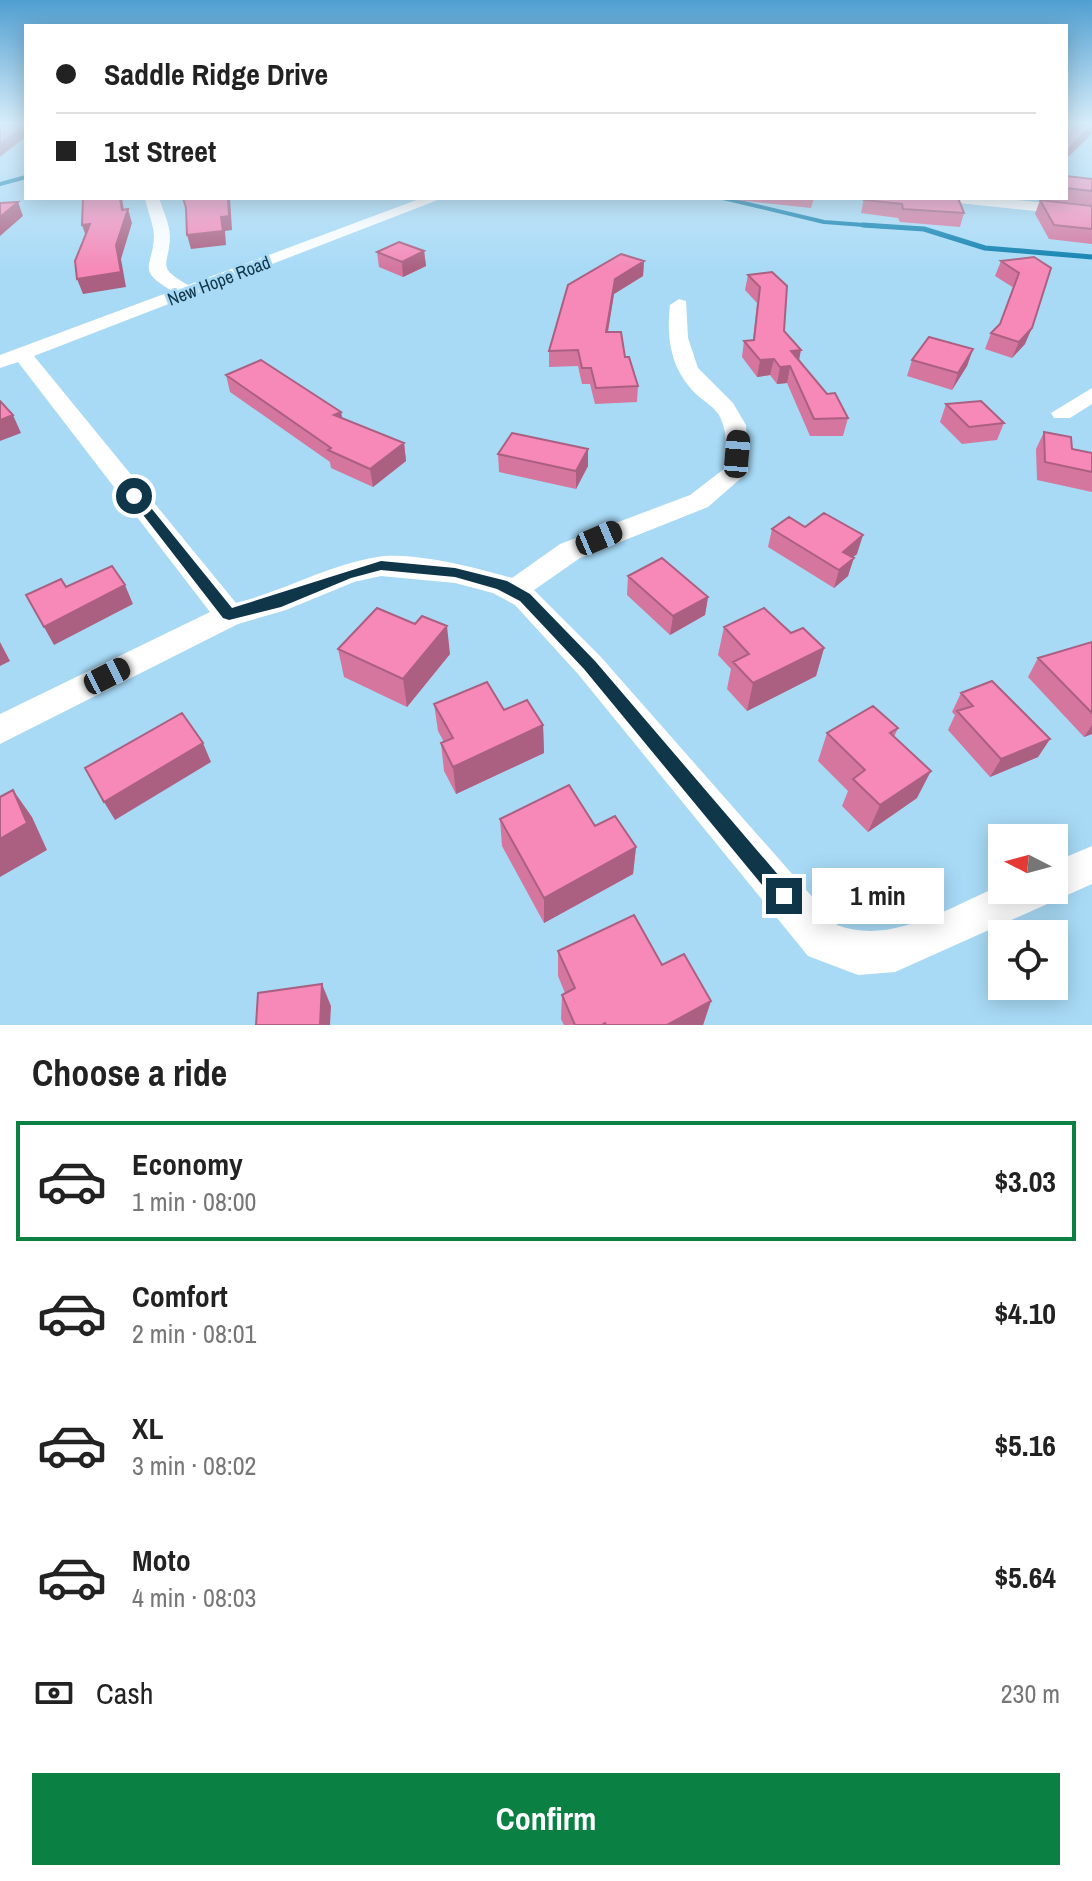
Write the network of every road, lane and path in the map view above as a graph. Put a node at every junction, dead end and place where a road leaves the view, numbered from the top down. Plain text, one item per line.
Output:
1 (153, 200) edge
2 (431, 200) edge
3 (993, 200) edge
4 (1092, 212) edge
5 (188, 293) junction
6 (679, 305) dead end
7 (11, 358) edge
8 (1092, 395) edge
9 (1062, 413) dead end
10 (513, 591) junction
11 (229, 615) junction
12 (0, 730) edge
13 (1092, 864) edge
14 (1068, 875) edge
15 (1004, 904) edge

1 - 5 street
2 - 5 street, New Hope Road
3 - 4 street
5 - 7 street, New Hope Road
6 - 10 street
7 - 11 street
8 - 9 street
10 - 11 street
10 - 15 street
11 - 12 street
13 - 14 street

